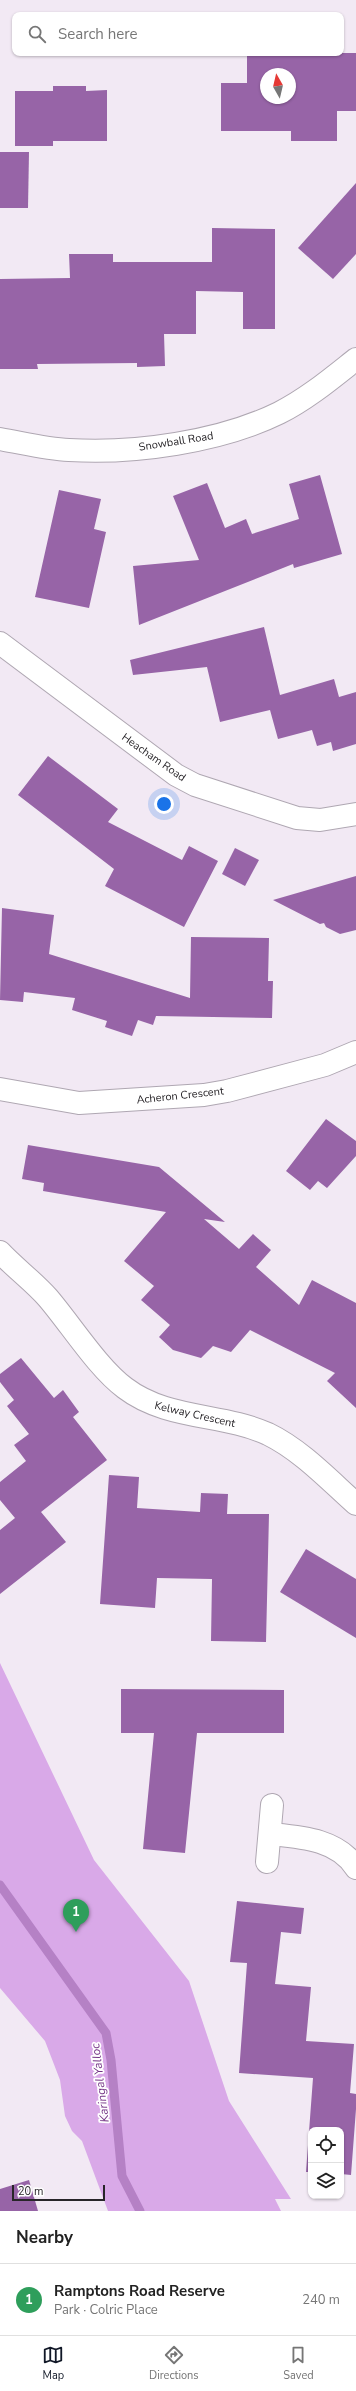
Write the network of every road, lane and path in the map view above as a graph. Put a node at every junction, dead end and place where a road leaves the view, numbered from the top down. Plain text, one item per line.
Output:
1 (356, 359) edge
2 (0, 439) edge
3 (0, 643) edge
4 (356, 814) edge
5 (356, 1052) edge
6 (0, 1089) edge
7 (4, 1263) edge
8 (356, 1504) edge
9 (272, 1805) dead end
10 (270, 1834) junction
11 (267, 1862) dead end
12 (356, 1868) edge

1 - 2 street, Snowball Road
3 - 4 street, Heacham Road
5 - 6 street, Acheron Crescent
7 - 8 street, Kelway Crescent
9 - 10 street
10 - 11 street
10 - 12 street

